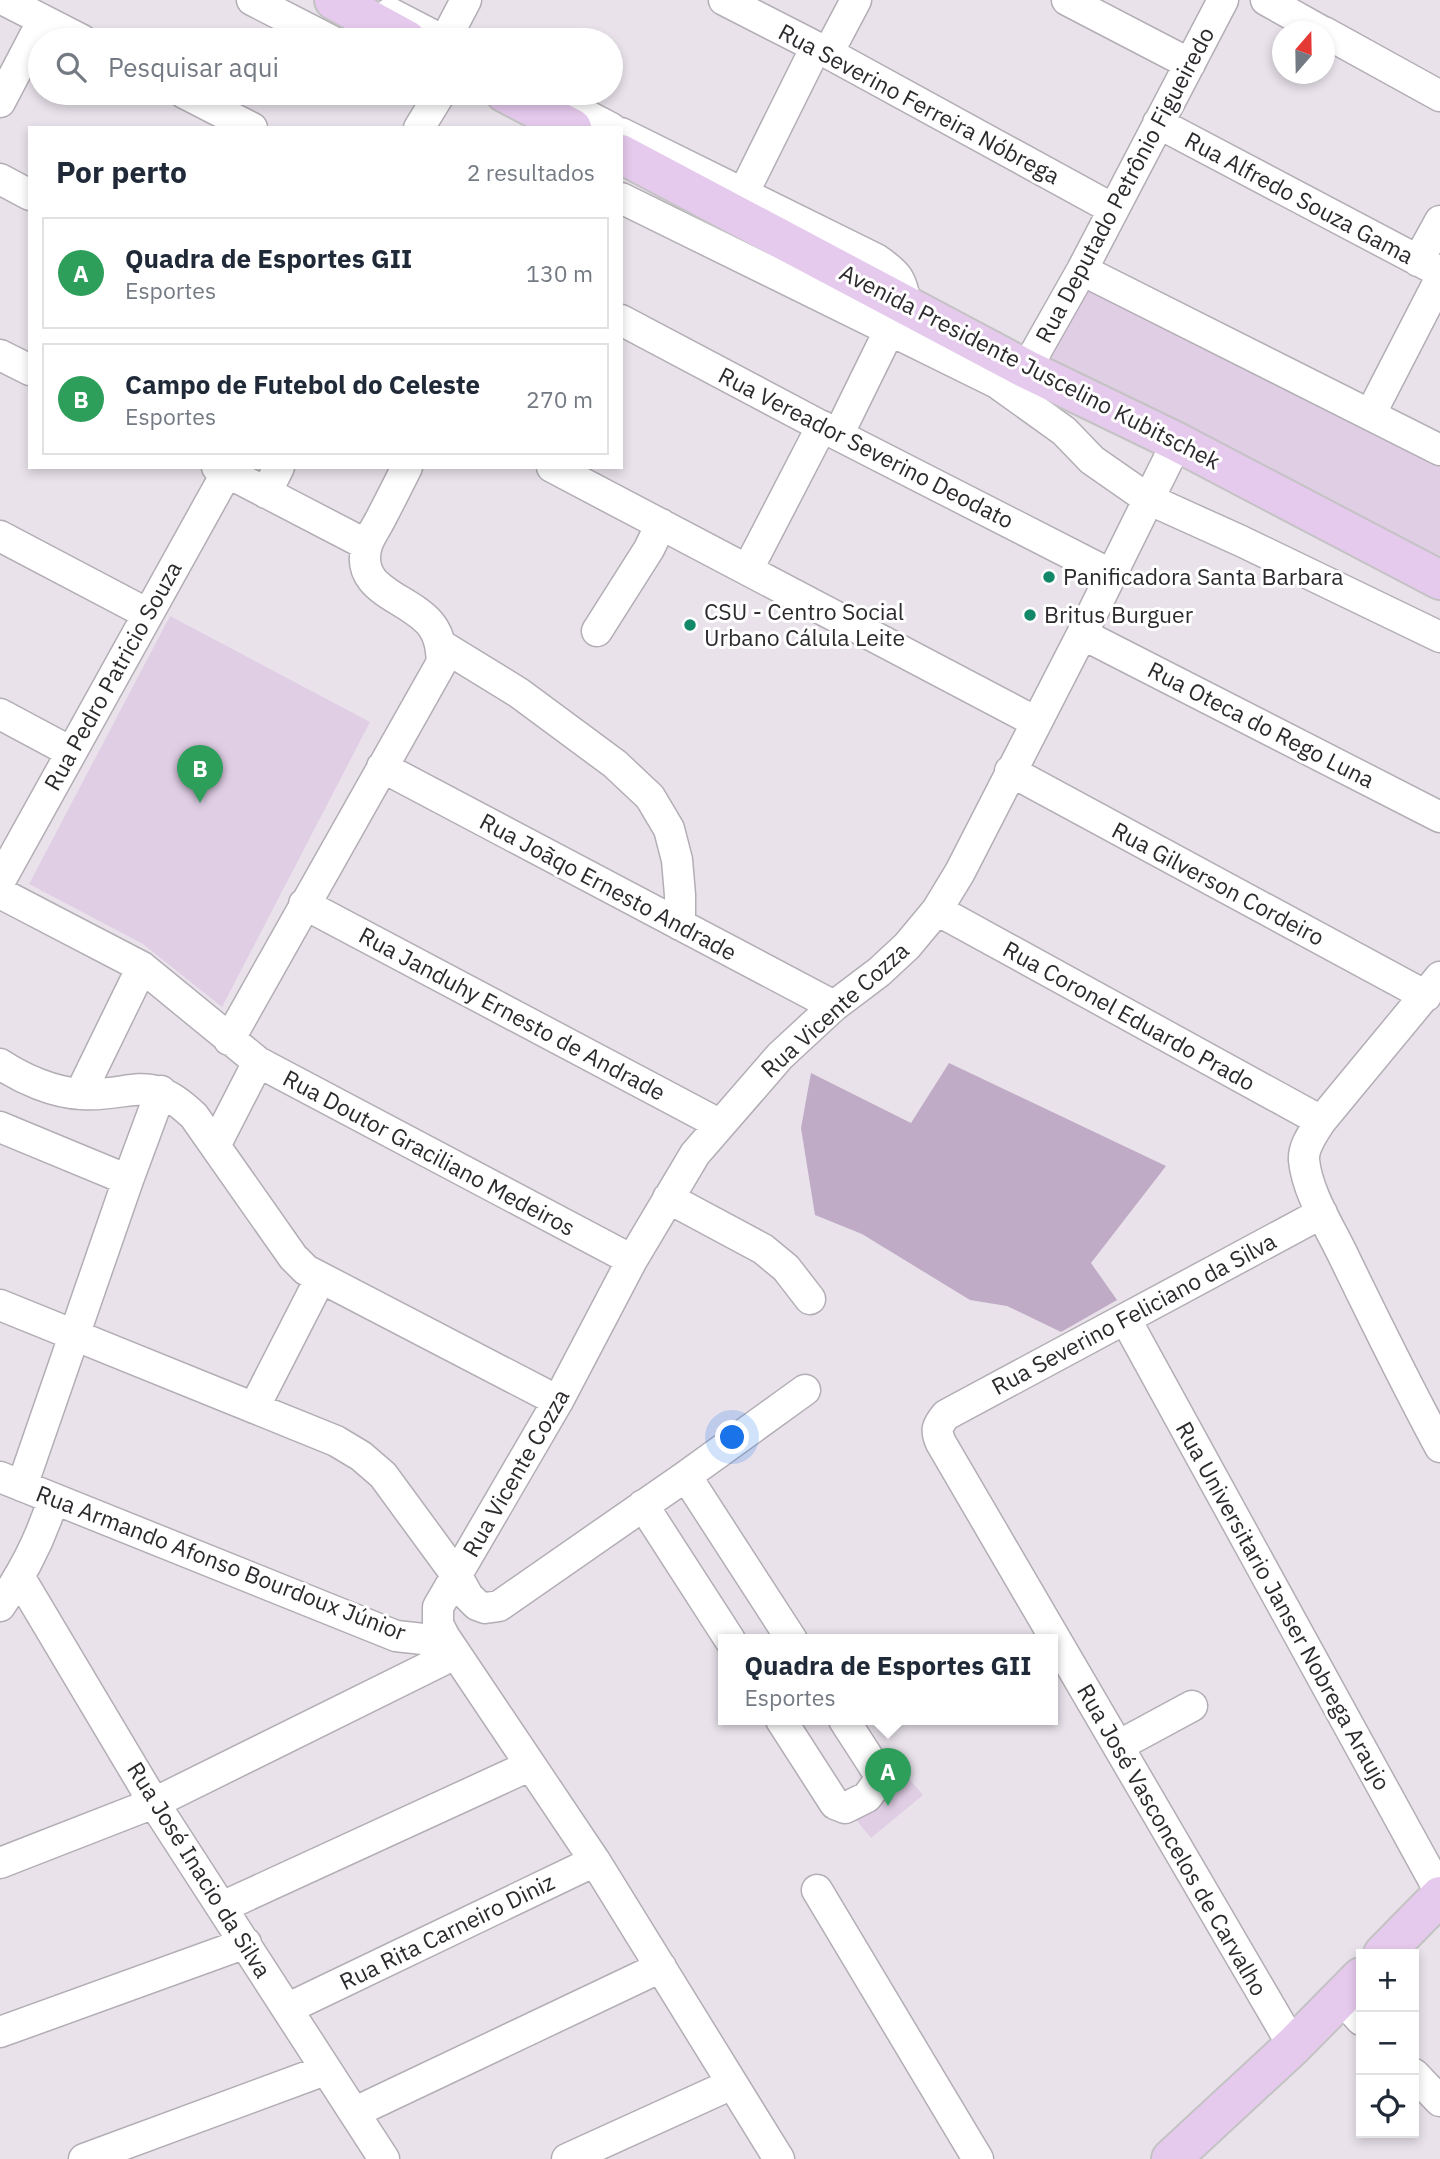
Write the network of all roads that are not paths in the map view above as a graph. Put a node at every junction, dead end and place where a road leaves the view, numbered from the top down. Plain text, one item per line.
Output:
1 (252, 0) edge
2 (333, 0) edge
3 (365, 0) edge
4 (466, 0) edge
5 (724, 0) edge
6 (856, 0) edge
7 (1067, 0) edge
8 (1223, 0) edge
9 (1266, 0) edge
10 (23, 7) edge
11 (1304, 21) edge
12 (61, 28) edge
13 (306, 28) edge
14 (323, 28) edge
15 (385, 28) edge
16 (420, 28) edge
17 (450, 28) edge
18 (1335, 38) edge
19 (822, 50) junction
20 (1190, 64) junction
21 (1440, 96) edge
22 (0, 102) edge
23 (207, 105) edge
24 (430, 105) edge
25 (532, 105) edge
26 (561, 118) edge
27 (1158, 123) junction
28 (248, 126) edge
29 (420, 126) edge
30 (579, 126) edge
31 (623, 145) edge
32 (0, 179) edge
33 (28, 194) edge
34 (623, 199) edge
35 (733, 199) junction
36 (1113, 209) junction
37 (1440, 221) edge
38 (702, 239) junction
39 (1082, 270) junction
40 (1433, 271) edge
41 (898, 318) junction
42 (623, 321) edge
43 (0, 355) edge
44 (28, 369) edge
45 (1026, 369) junction
46 (1370, 415) junction
47 (830, 431) junction
48 (1177, 442) junction
49 (1440, 450) edge
50 (278, 469) edge
51 (406, 469) edge
52 (556, 469) edge
53 (222, 470) edge
54 (266, 493) junction
55 (1148, 499) junction
56 (661, 524) junction
57 (0, 536) edge
58 (367, 545) junction
59 (748, 569) junction
60 (1112, 575) junction
61 (1440, 580) edge
62 (148, 614) junction
63 (597, 631) dead end
64 (1083, 634) junction
65 (1440, 637) edge
66 (441, 645) junction
67 (0, 714) edge
68 (1036, 722) junction
69 (71, 752) junction
70 (382, 767) junction
71 (1010, 771) junction
72 (1440, 817) edge
73 (0, 881) edge
74 (0, 893) edge
75 (304, 904) junction
76 (937, 910) junction
77 (680, 925) junction
78 (142, 967) junction
79 (1433, 987) edge
80 (834, 1006) junction
81 (229, 1040) junction
82 (258, 1062) junction
83 (0, 1064) edge
84 (161, 1091) junction
85 (80, 1094) junction
86 (1321, 1121) junction
87 (719, 1124) junction
88 (0, 1128) edge
89 (215, 1146) junction
90 (128, 1180) junction
91 (668, 1198) junction
92 (1322, 1213) junction
93 (632, 1260) junction
94 (320, 1279) junction
95 (810, 1299) dead end
96 (0, 1305) edge
97 (1126, 1320) junction
98 (74, 1335) junction
99 (805, 1390) dead end
100 (558, 1401) junction
101 (254, 1408) junction
102 (946, 1415) joint
103 (1440, 1447) edge
104 (686, 1476) junction
105 (11, 1482) edge
106 (53, 1499) junction
107 (643, 1504) junction
108 (457, 1576) junction
109 (20, 1578) junction
110 (0, 1606) edge
111 (726, 1634) edge
112 (788, 1634) edge
113 (1053, 1634) edge
114 (1058, 1643) edge
115 (450, 1645) junction
116 (1192, 1706) dead end
117 (784, 1725) edge
118 (847, 1725) edge
119 (1118, 1746) junction
120 (529, 1766) junction
121 (154, 1803) junction
122 (595, 1861) junction
123 (0, 1863) edge
124 (817, 1890) dead end
125 (1440, 1894) edge
126 (233, 1902) dead end
127 (246, 1943) junction
128 (1388, 1949) edge
129 (661, 1967) junction
130 (1354, 1998) edge
131 (299, 2003) dead end
132 (0, 2032) edge
133 (1293, 2046) junction
134 (325, 2070) junction
135 (1415, 2075) edge
136 (733, 2084) junction
137 (1440, 2101) edge
138 (368, 2106) dead end
139 (84, 2159) edge
140 (384, 2159) edge
141 (567, 2159) edge
142 (779, 2159) edge
143 (978, 2159) edge
144 (1171, 2159) edge

1 - 13 street
2 - 14 street
2 - 15 main road
3 - 16 street
4 - 17 street
5 - 19 street, Rua Severino Ferreira Nóbrega
6 - 19 street
7 - 20 street
8 - 20 street, Rua Deputado Petrônio Figueiredo
9 - 11 street
10 - 12 street
10 - 22 street
18 - 21 street
19 - 35 street
19 - 36 street, Rua Severino Ferreira Nóbrega
20 - 27 street, Rua Deputado Petrônio Figueiredo
23 - 28 street
24 - 29 street
25 - 26 main road
26 - 30 street
27 - 36 street, Rua Deputado Petrônio Figueiredo
27 - 40 street, Rua Alfredo Souza Gama
31 - 35 main road, Avenida Presidente Juscelino Kubitschek
32 - 33 street
34 - 38 street
35 - 38 street
35 - 41 main road, Avenida Presidente Juscelino Kubitschek
36 - 39 street, Rua Deputado Petrônio Figueiredo
37 - 40 street
38 - 41 street
39 - 45 street, Rua Deputado Petrônio Figueiredo
39 - 46 street
40 - 46 street
41 - 45 main road, Avenida Presidente Juscelino Kubitschek
41 - 47 street
41 - 55 street
42 - 47 street, Rua Vereador Severino Deodato
43 - 44 street
45 - 48 main road, Avenida Presidente Juscelino Kubitschek
46 - 49 street
47 - 59 street
47 - 60 street, Rua Vereador Severino Deodato
48 - 55 street, Rua Vicente Cozza
48 - 61 main road, Avenida Presidente Juscelino Kubitschek
50 - 54 street
51 - 58 street
52 - 56 street
53 - 54 street
53 - 62 street, Rua Pedro Patricio Souza
54 - 58 street
55 - 60 street, Rua Vicente Cozza
55 - 65 street
56 - 59 street
56 - 63 street
57 - 62 street
58 - 66 street
59 - 68 street
60 - 64 street, Rua Vicente Cozza
62 - 69 street, Rua Pedro Patricio Souza
64 - 68 street, Rua Vicente Cozza
64 - 72 street, Rua Oteca do Rego Luna
66 - 70 street
66 - 77 street
67 - 69 street
68 - 71 street, Rua Vicente Cozza
69 - 73 street, Rua Pedro Patricio Souza
70 - 75 street
70 - 77 street, Rua Joãqo Ernesto Andrade
71 - 76 street, Rua Vicente Cozza
71 - 79 street, Rua Gilverson Cordeiro
74 - 78 street, Rua Doutor Graciliano Medeiros
75 - 81 street
75 - 87 street, Rua Janduhy Ernesto de Andrade
76 - 80 street, Rua Vicente Cozza
76 - 86 street, Rua Coronel Eduardo Prado
77 - 80 street, Rua Joãqo Ernesto Andrade
78 - 81 street, Rua Doutor Graciliano Medeiros
78 - 85 street
79 - 86 street
80 - 87 street, Rua Vicente Cozza
81 - 82 street, Rua Doutor Graciliano Medeiros
82 - 89 street
82 - 93 street, Rua Doutor Graciliano Medeiros
83 - 85 street
84 - 85 street
84 - 89 street
84 - 90 street
86 - 92 street
87 - 91 street, Rua Vicente Cozza
88 - 90 street
89 - 94 street
90 - 98 street
91 - 93 street, Rua Vicente Cozza
91 - 95 street
92 - 97 street, Rua Severino Feliciano da Silva
92 - 103 street
93 - 100 street, Rua Vicente Cozza
94 - 100 street
94 - 101 street
96 - 98 street
97 - 102 street, Rua Severino Feliciano da Silva
97 - 125 street, Rua Universitario Janser Nobrega Araujo
98 - 101 street
98 - 105 street
99 - 104 street
100 - 108 street, Rua Vicente Cozza
101 - 108 street
102 - 113 street, Rua José Vasconcelos de Carvalho
104 - 107 street
104 - 112 street
105 - 106 street, Rua Armando Afonso Bourdoux Júnior
106 - 109 street
106 - 115 street, Rua Armando Afonso Bourdoux Júnior
107 - 108 street
107 - 111 street
108 - 115 street, Rua Vicente Cozza
109 - 110 street
109 - 121 street, Rua José Inacio da Silva
114 - 119 street, Rua José Vasconcelos de Carvalho
115 - 120 street
115 - 121 street
116 - 119 street
117 - 118 street
119 - 133 street, Rua José Vasconcelos de Carvalho
120 - 122 street
120 - 126 street
121 - 123 street
121 - 127 street, Rua José Inacio da Silva
122 - 129 street
122 - 131 street, Rua Rita Carneiro Diniz
124 - 143 street
125 - 128 main road
127 - 132 street
127 - 134 street, Rua José Inacio da Silva
129 - 136 street
129 - 138 street
130 - 133 main road
133 - 144 main road
134 - 139 street
134 - 140 street, Rua José Inacio da Silva
135 - 137 street
136 - 141 street
136 - 142 street

